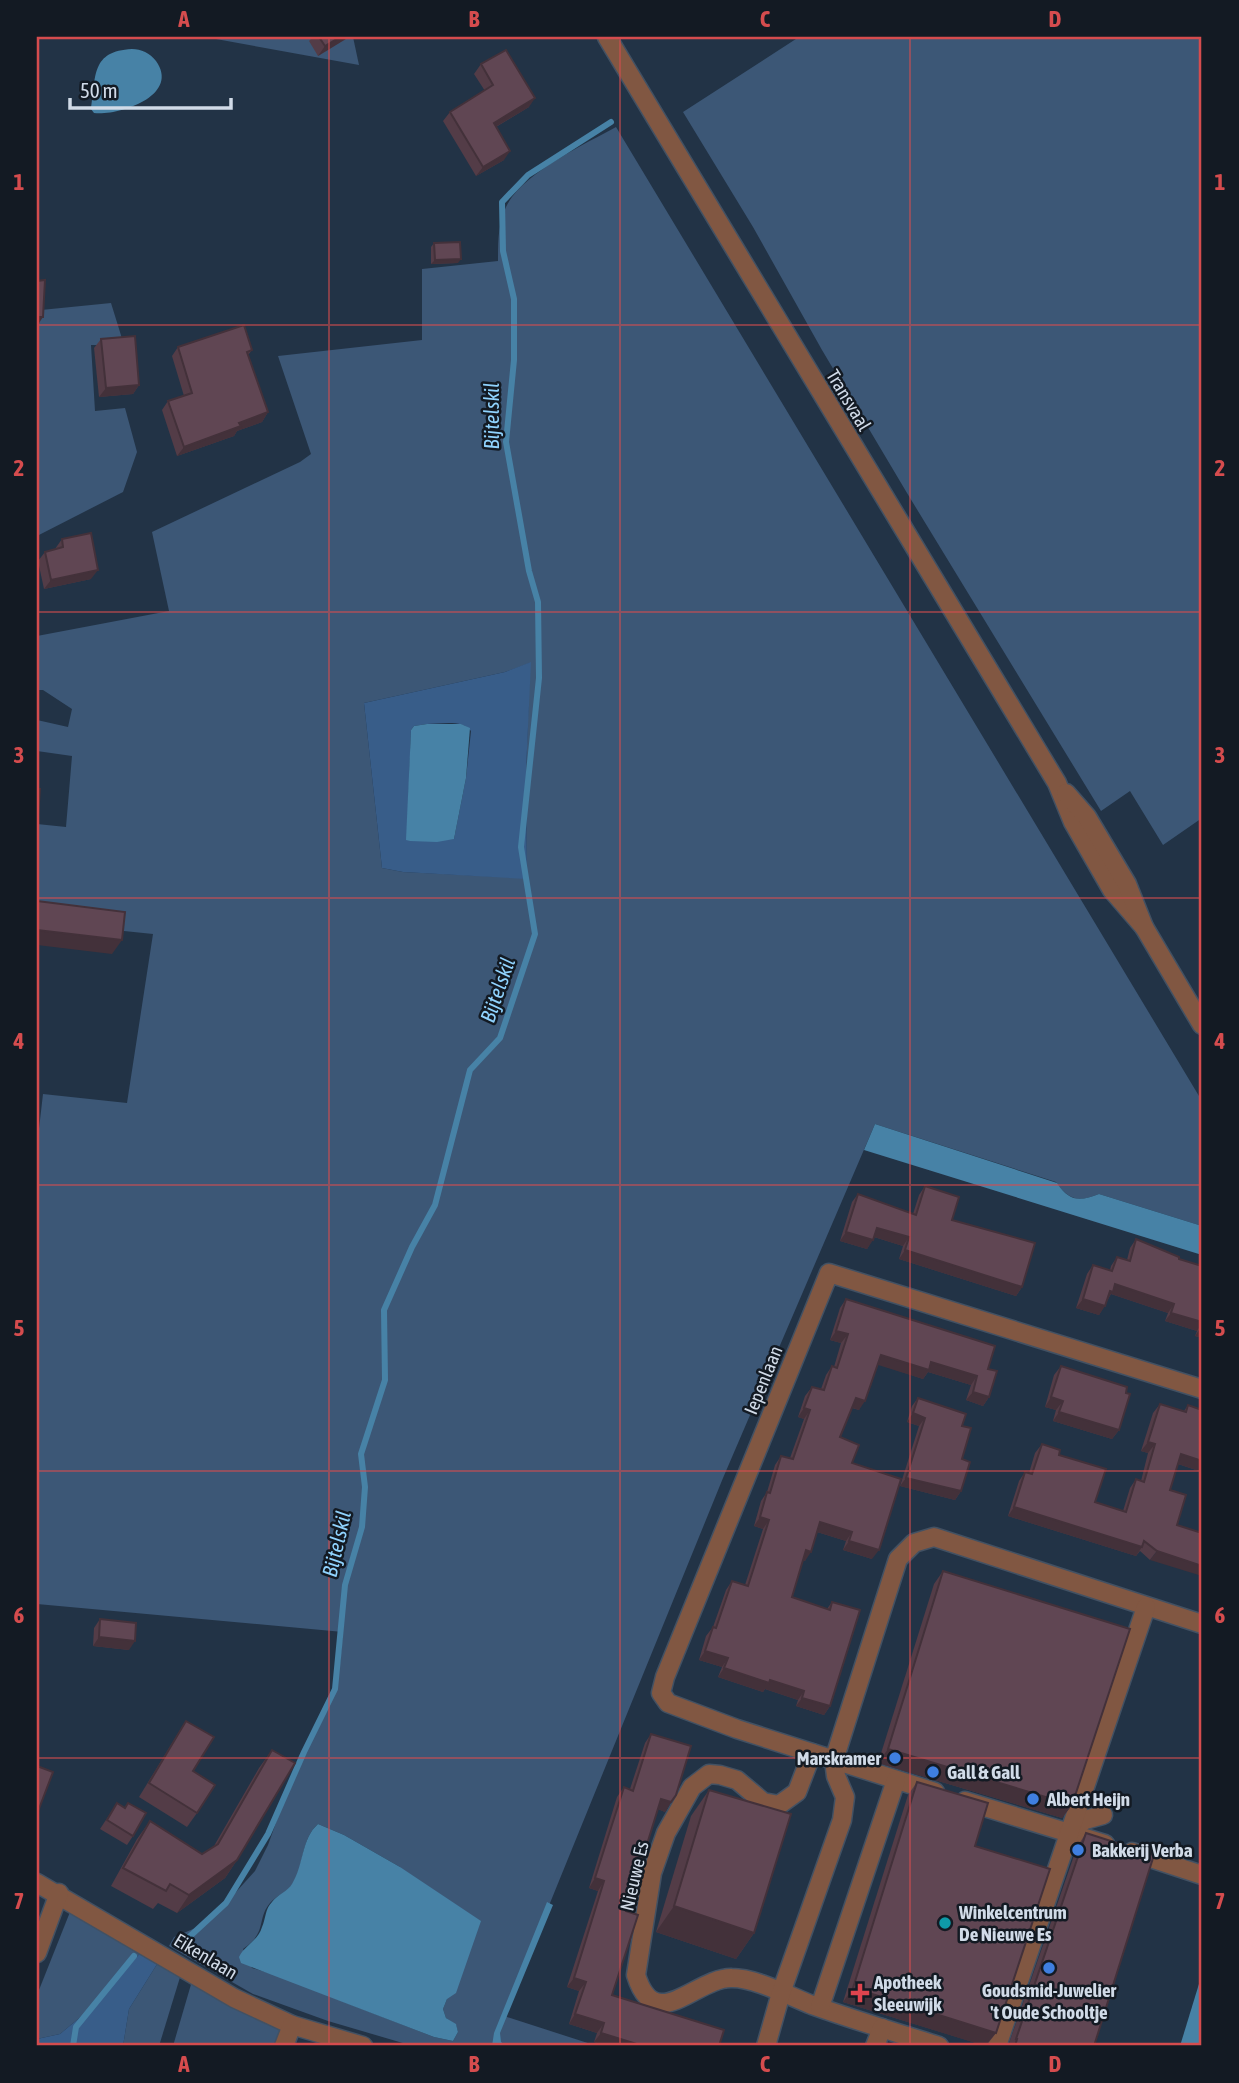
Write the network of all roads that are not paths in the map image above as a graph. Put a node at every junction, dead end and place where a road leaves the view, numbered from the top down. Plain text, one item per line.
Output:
1 (607, 37) edge
2 (1202, 1025) edge
3 (1202, 1389) edge
4 (1146, 1607) junction
5 (1202, 1624) edge
6 (812, 1753) junction
7 (834, 1760) junction
8 (896, 1780) junction
9 (1103, 1815) dead end
10 (1069, 1832) junction
11 (1202, 1875) edge
12 (37, 1882) edge
13 (59, 1894) junction
14 (37, 1953) edge
15 (781, 1993) junction
16 (820, 2007) junction
17 (292, 2025) junction
18 (881, 2028) junction
19 (284, 2046) edge
20 (363, 2046) edge
21 (766, 2046) edge
22 (875, 2046) edge
23 (939, 2046) edge
24 (997, 2046) edge

1 - 2 street, Transvaal
3 - 6 street, Iepenlaan
4 - 5 street
4 - 7 street
4 - 10 street
6 - 7 street, Iepenlaan
6 - 15 street, Nieuwe Es
7 - 8 street
7 - 15 street
8 - 10 street
8 - 16 street
9 - 10 street
10 - 11 street
10 - 24 street
12 - 13 street, Eikenlaan
13 - 14 street
13 - 17 street, Eikenlaan
15 - 16 street, Nieuwe Es
15 - 21 street
16 - 18 street, Nieuwe Es
17 - 19 street
17 - 20 street, Eikenlaan
18 - 22 street
18 - 23 street, Nieuwe Es

